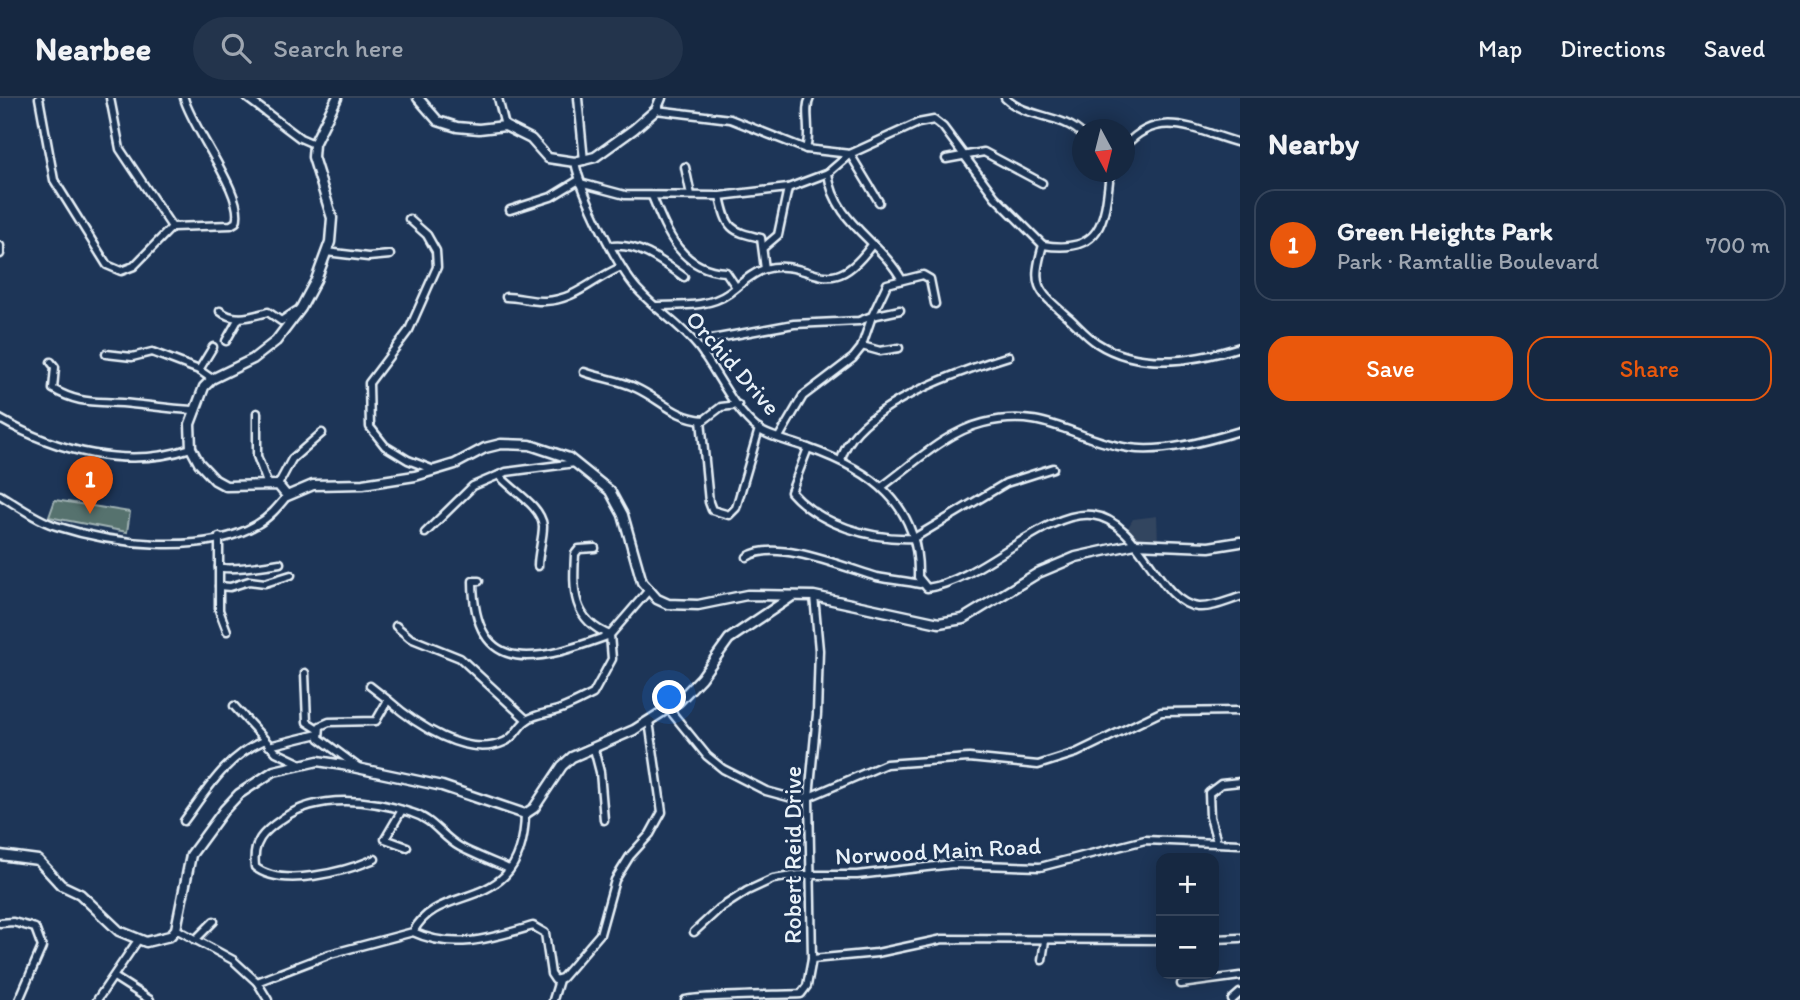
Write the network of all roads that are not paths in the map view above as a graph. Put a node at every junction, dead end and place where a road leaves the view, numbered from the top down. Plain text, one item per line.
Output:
1 (39, 98) edge
2 (110, 98) edge
3 (184, 98) edge
4 (247, 98) edge
5 (262, 98) edge
6 (337, 98) edge
7 (418, 98) edge
8 (498, 98) edge
9 (578, 98) edge
10 (661, 98) edge
11 (810, 98) edge
12 (1005, 98) edge
13 (259, 106) junction
14 (656, 110) junction
15 (505, 127) junction
16 (1072, 127) edge
17 (1135, 137) edge
18 (1240, 143) edge
19 (314, 144) junction
20 (806, 149) junction
21 (850, 154) junction
22 (962, 156) junction
23 (946, 159) dead end
24 (579, 161) junction
25 (685, 167) dead end
26 (828, 173) junction
27 (579, 181) junction
28 (1109, 182) edge
29 (1042, 183) dead end
30 (788, 188) junction
31 (691, 195) junction
32 (652, 196) junction
33 (720, 196) junction
34 (879, 202) dead end
35 (510, 210) dead end
36 (409, 219) dead end
37 (172, 227) junction
38 (1043, 245) junction
39 (0, 246) edge
40 (612, 246) junction
41 (871, 246) junction
42 (764, 247) junction
43 (326, 252) junction
44 (0, 254) edge
45 (390, 255) dead end
46 (619, 268) junction
47 (765, 269) junction
48 (684, 277) dead end
49 (902, 280) junction
50 (736, 287) junction
51 (506, 297) dead end
52 (935, 304) dead end
53 (655, 306) junction
54 (301, 307) junction
55 (900, 310) dead end
56 (220, 311) dead end
57 (872, 316) junction
58 (239, 318) junction
59 (226, 341) dead end
60 (862, 346) junction
61 (213, 347) dead end
62 (1240, 347) edge
63 (899, 348) dead end
64 (106, 354) dead end
65 (704, 355) junction
66 (1009, 356) dead end
67 (51, 362) dead end
68 (199, 370) junction
69 (583, 372) dead end
70 (212, 379) junction
71 (738, 405) junction
72 (193, 410) junction
73 (257, 414) dead end
74 (0, 419) edge
75 (701, 420) junction
76 (759, 429) junction
77 (1240, 431) edge
78 (322, 433) dead end
79 (779, 437) junction
80 (299, 442) dead end
81 (191, 448) junction
82 (808, 448) junction
83 (299, 453) junction
84 (841, 460) junction
85 (577, 463) junction
86 (1053, 467) dead end
87 (434, 470) junction
88 (499, 475) junction
89 (267, 483) junction
90 (278, 485) junction
91 (883, 486) junction
92 (0, 495) edge
93 (288, 496) junction
94 (425, 533) dead end
95 (219, 537) junction
96 (914, 538) junction
97 (1240, 542) edge
98 (1135, 544) junction
99 (595, 548) dead end
100 (747, 558) dead end
101 (280, 563) dead end
102 (538, 566) dead end
103 (219, 567) junction
104 (291, 575) dead end
105 (479, 581) dead end
106 (920, 584) junction
107 (219, 586) junction
108 (648, 591) junction
109 (814, 596) junction
110 (791, 597) junction
111 (1240, 597) edge
112 (396, 626) dead end
113 (228, 631) dead end
114 (610, 635) junction
115 (305, 673) dead end
116 (370, 686) dead end
117 (388, 700) junction
118 (233, 705) dead end
119 (668, 708) junction
120 (1240, 711) edge
121 (527, 720) junction
122 (649, 721) junction
123 (318, 732) junction
124 (262, 741) junction
125 (269, 746) junction
126 (594, 749) junction
127 (299, 763) junction
128 (358, 767) junction
129 (1240, 782) edge
130 (809, 797) junction
131 (402, 810) junction
132 (525, 814) junction
133 (604, 820) dead end
134 (184, 821) dead end
135 (1217, 842) junction
136 (1240, 844) edge
137 (407, 848) dead end
138 (0, 855) edge
139 (375, 859) dead end
140 (509, 869) junction
141 (810, 876) junction
142 (214, 921) dead end
143 (0, 923) edge
144 (176, 929) junction
145 (413, 932) junction
146 (694, 932) dead end
147 (1240, 938) edge
148 (1219, 939) edge
149 (138, 940) junction
150 (195, 940) junction
151 (1156, 940) edge
152 (1045, 941) junction
153 (812, 959) junction
154 (1042, 960) dead end
155 (1240, 976) edge
156 (114, 977) junction
157 (559, 980) junction
158 (257, 982) junction
159 (1181, 984) dead end
160 (1240, 993) edge
161 (19, 1000) edge
162 (97, 1000) edge
163 (150, 1000) edge
164 (268, 1000) edge
165 (553, 1000) edge
166 (685, 1000) edge
167 (1232, 1000) edge

1 - 37 street
2 - 37 street
3 - 37 street
4 - 13 street
5 - 13 street
6 - 19 street
7 - 15 street
8 - 15 street
9 - 24 street, Orchid Drive
10 - 14 street
11 - 20 street
12 - 16 street
13 - 19 street
14 - 20 street
14 - 24 street
15 - 24 street
17 - 18 street
19 - 43 street
20 - 21 street
21 - 22 street
21 - 26 street
21 - 34 street
22 - 23 street
22 - 29 street
22 - 38 street
24 - 27 street, Orchid Drive
25 - 31 street
26 - 30 street
26 - 41 street
27 - 32 street
27 - 35 street
27 - 40 street, Orchid Drive
28 - 38 street
30 - 33 street
30 - 42 street
31 - 32 street
31 - 33 street
32 - 50 street
33 - 42 street
36 - 87 street
38 - 62 street
39 - 44 street
40 - 46 street, Orchid Drive
40 - 48 street
41 - 47 street
41 - 49 street
42 - 47 street
43 - 45 street
43 - 54 street
46 - 51 street
46 - 53 street, Orchid Drive
47 - 50 street
49 - 52 street
49 - 57 street
50 - 53 street
53 - 65 street, Orchid Drive
54 - 58 street
54 - 70 street
55 - 57 street
56 - 58 street
57 - 60 street
57 - 65 street
58 - 59 street
60 - 63 street
60 - 79 street
61 - 68 street
64 - 68 street
65 - 71 street, Orchid Drive
66 - 84 street
67 - 72 street
68 - 70 street
69 - 75 street
70 - 72 street
71 - 75 street
71 - 76 street, Orchid Drive
72 - 81 street
73 - 89 street
74 - 81 street
75 - 76 street
76 - 79 street, Orchid Drive
77 - 91 street
78 - 83 street
79 - 82 street, Orchid Drive
80 - 83 street
81 - 89 street
82 - 84 street, Orchid Drive
82 - 96 street
83 - 90 street
84 - 91 street, Orchid Drive
85 - 87 street
85 - 88 street
85 - 108 street
86 - 96 street
87 - 93 street
88 - 94 street
88 - 102 street
89 - 90 street
90 - 93 street
91 - 96 street, Orchid Drive
92 - 95 street
93 - 95 street
95 - 103 street
96 - 106 street, Orchid Drive
97 - 98 street
98 - 106 street
98 - 109 street
98 - 111 street
99 - 114 street
100 - 106 street
101 - 103 street
103 - 107 street
104 - 107 street
105 - 114 street
107 - 113 street
108 - 110 street
108 - 114 street
109 - 110 street
109 - 130 street, Robert Reid Drive
110 - 119 street
112 - 121 street
114 - 121 street
115 - 123 street
116 - 117 street
117 - 121 street
117 - 123 street
118 - 124 street
119 - 122 street
119 - 130 street
120 - 130 street
122 - 126 street
122 - 157 street
123 - 125 street
123 - 128 street
124 - 125 street
124 - 134 street
125 - 127 street
126 - 132 street
126 - 133 street
127 - 128 street
127 - 144 street
128 - 132 street
129 - 135 street
130 - 141 street, Robert Reid Drive
131 - 137 street
131 - 139 street
131 - 140 street
132 - 140 street
135 - 136 street, Norwood Main Road
135 - 141 street, Norwood Main Road
138 - 149 street
140 - 145 street
141 - 146 street, Norwood Main Road
141 - 153 street, Robert Reid Drive
142 - 150 street
143 - 161 street
144 - 149 street
144 - 150 street
145 - 157 street
145 - 158 street
147 - 148 street
149 - 156 street
150 - 158 street
151 - 152 street
152 - 153 street
152 - 154 street
153 - 166 street, Robert Reid Drive
155 - 159 street
156 - 162 street
156 - 163 street
157 - 165 street
158 - 164 street
160 - 167 street

